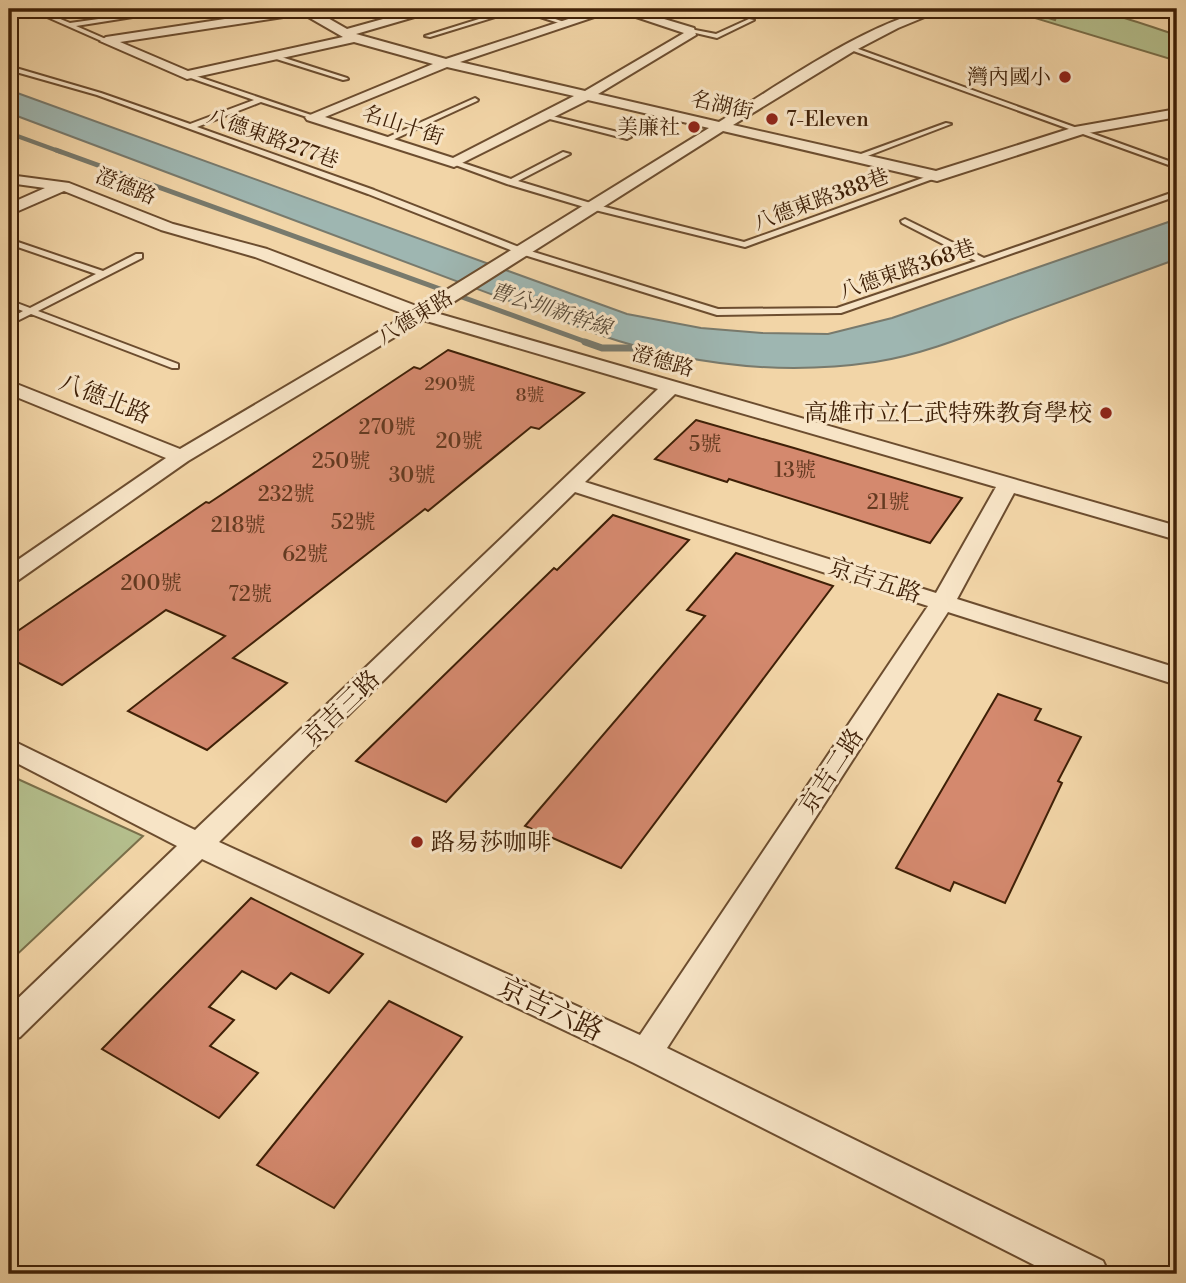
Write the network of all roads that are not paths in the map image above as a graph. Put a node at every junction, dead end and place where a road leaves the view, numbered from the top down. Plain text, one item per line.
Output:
1 (32, 9) edge
2 (180, 9) edge
3 (304, 9) edge
4 (431, 9) edge
5 (518, 9) edge
6 (610, 9) edge
7 (620, 9) edge
8 (665, 9) edge
9 (939, 9) edge
10 (1177, 9) edge
11 (1147, 10) edge
12 (645, 16) junction
13 (751, 20) dead end
14 (564, 23) junction
15 (70, 26) junction
16 (690, 31) junction
17 (350, 36) junction
18 (428, 36) dead end
19 (106, 41) junction
20 (850, 48) junction
21 (272, 56) junction
22 (446, 63) junction
23 (9, 68) edge
24 (187, 75) junction
25 (345, 79) dead end
26 (587, 95) junction
27 (260, 100) junction
28 (475, 100) dead end
29 (1177, 113) edge
30 (544, 116) junction
31 (312, 117) junction
32 (948, 124) dead end
33 (721, 126) junction
34 (190, 127) junction
35 (1080, 130) junction
36 (627, 137) dead end
37 (383, 141) junction
38 (566, 154) dead end
39 (854, 158) junction
40 (454, 163) junction
41 (1177, 166) edge
42 (937, 176) junction
43 (9, 179) edge
44 (510, 182) junction
45 (64, 186) junction
46 (1177, 194) edge
47 (594, 207) junction
48 (9, 210) edge
49 (905, 221) dead end
50 (9, 241) edge
51 (521, 251) junction
52 (139, 256) dead end
53 (983, 261) junction
54 (103, 274) junction
55 (9, 303) edge
56 (30, 311) junction
57 (421, 314) junction
58 (9, 322) edge
59 (175, 366) dead end
60 (9, 387) edge
61 (671, 387) junction
62 (181, 457) junction
63 (573, 485) junction
64 (1008, 485) junction
65 (1177, 533) edge
66 (9, 576) edge
67 (943, 602) junction
68 (1177, 677) edge
69 (9, 748) edge
70 (199, 844) junction
71 (9, 1027) edge
72 (646, 1053) junction
73 (1090, 1274) edge

1 - 15 lane
2 - 15 lane
3 - 17 street, 名湖街
3 - 19 street
4 - 17 street
5 - 14 lane
5 - 18 lane
6 - 14 street, 名山十街
7 - 12 street
8 - 12 lane
9 - 20 street, 八德東路
10 - 11 lane
12 - 16 street
13 - 16 lane
14 - 22 street, 名山十街
15 - 19 lane
16 - 26 street, 名山十街
17 - 21 street
17 - 22 street, 名湖街
19 - 24 street
20 - 33 street, 八德東路
20 - 35 lane
21 - 24 street
21 - 25 lane
22 - 26 street, 名湖街
22 - 31 street, 名山十街
23 - 34 lane, 八德東路277巷
24 - 27 lane
26 - 30 street, 名山十街
26 - 33 street, 名湖街
27 - 31 lane
27 - 34 lane
28 - 37 lane
29 - 35 street
30 - 36 lane
30 - 40 street, 名山十街
31 - 37 street, 名山十街
32 - 39 lane
33 - 39 street, 名湖街
33 - 47 street, 八德東路
34 - 51 lane, 八德東路277巷
35 - 41 lane
35 - 42 street
37 - 40 street, 名山十街
38 - 44 lane
39 - 42 street, 名湖街
40 - 44 lane, 八德東路388巷
42 - 47 lane, 八德東路388巷
43 - 45 street, 澄德路
44 - 47 lane, 八德東路388巷
45 - 48 street
45 - 57 street, 澄德路
46 - 53 lane, 八德東路368巷
47 - 51 street, 八德東路
49 - 53 lane
50 - 54 lane
51 - 53 lane, 八德東路368巷
51 - 57 street, 八德東路
52 - 54 lane
54 - 56 lane
55 - 56 lane
56 - 58 lane
56 - 59 lane
57 - 61 street, 澄德路
57 - 62 street, 八德東路
60 - 62 street, 八德北路
61 - 63 street, 京吉三路
61 - 64 street, 澄德路
62 - 66 street, 八德東路
63 - 67 street, 京吉五路
63 - 70 street, 京吉三路
64 - 65 street, 澄德路
64 - 67 street, 京吉二路
67 - 68 street, 京吉五路
67 - 72 street, 京吉二路
69 - 70 street, 京吉六路
70 - 71 street, 京吉三路
70 - 72 street, 京吉六路
72 - 73 street, 京吉六路

